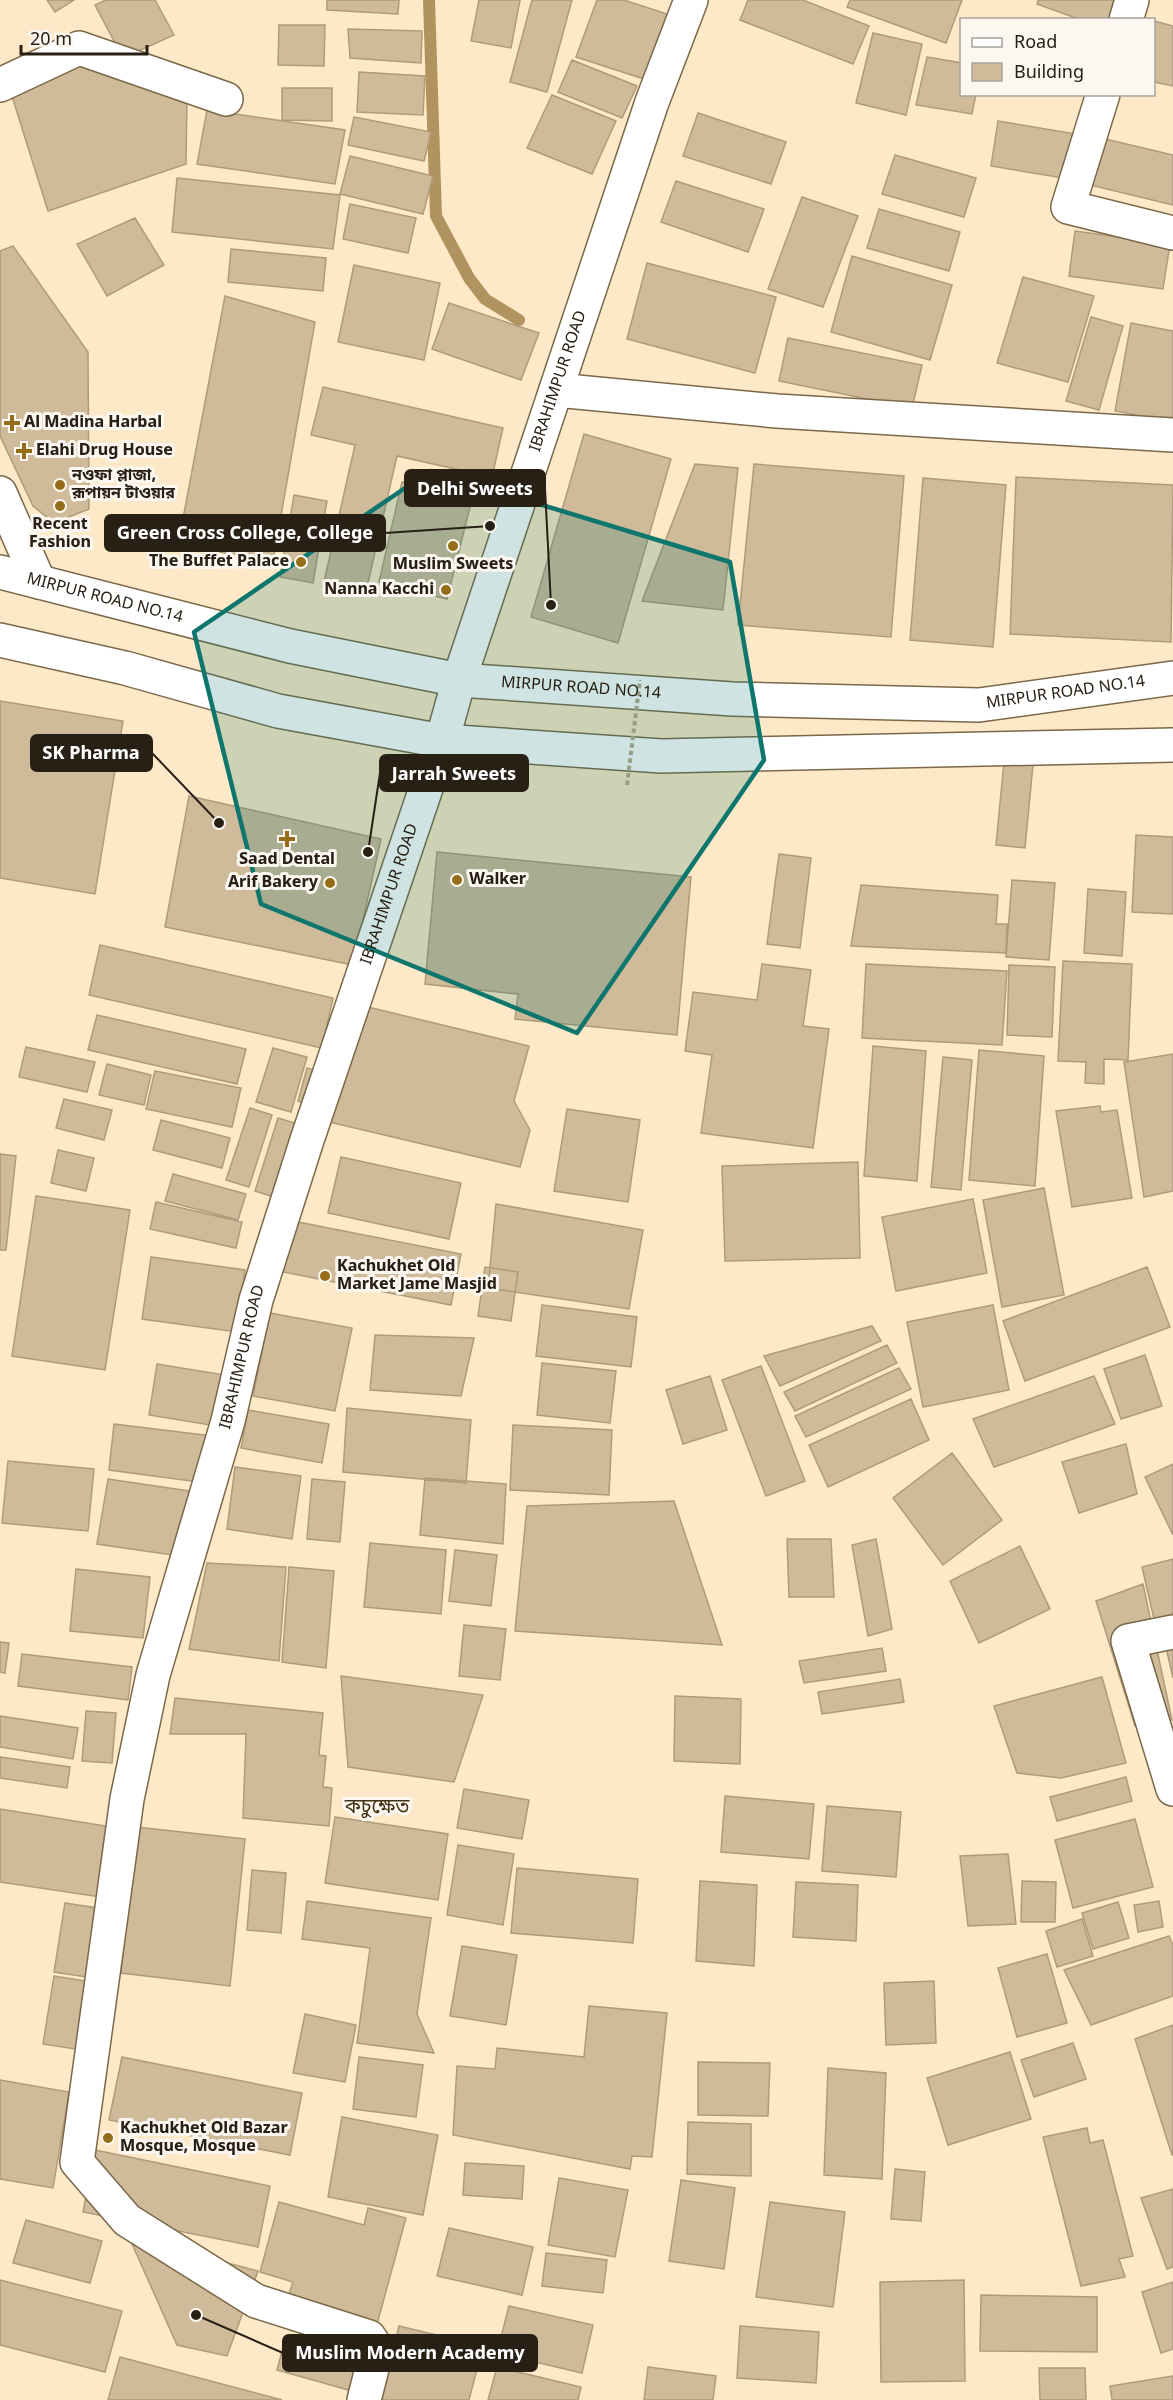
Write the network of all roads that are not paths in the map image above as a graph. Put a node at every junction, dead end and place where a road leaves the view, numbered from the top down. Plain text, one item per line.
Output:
1 (691, 0) edge
2 (1132, 0) edge
3 (1127, 18) edge
4 (0, 85) edge
5 (1102, 96) edge
6 (226, 99) dead end
7 (1173, 233) edge
8 (556, 390) junction
9 (1173, 435) edge
10 (0, 493) edge
11 (0, 573) edge
12 (39, 582) junction
13 (0, 640) edge
14 (1173, 678) edge
15 (459, 680) junction
16 (442, 741) junction
17 (1173, 745) edge
18 (1173, 1632) edge
19 (1173, 1789) edge
20 (364, 2400) edge

1 - 8 street, IBRAHIMPUR ROAD
2 - 3 street
4 - 6 street
5 - 7 street
8 - 9 street
8 - 15 street, IBRAHIMPUR ROAD
10 - 12 street
11 - 12 street, MIRPUR ROAD NO.14
12 - 15 street, MIRPUR ROAD NO.14
13 - 16 street
14 - 15 street, MIRPUR ROAD NO.14
15 - 16 street, IBRAHIMPUR ROAD
16 - 17 street
16 - 20 street, IBRAHIMPUR ROAD
18 - 19 street

